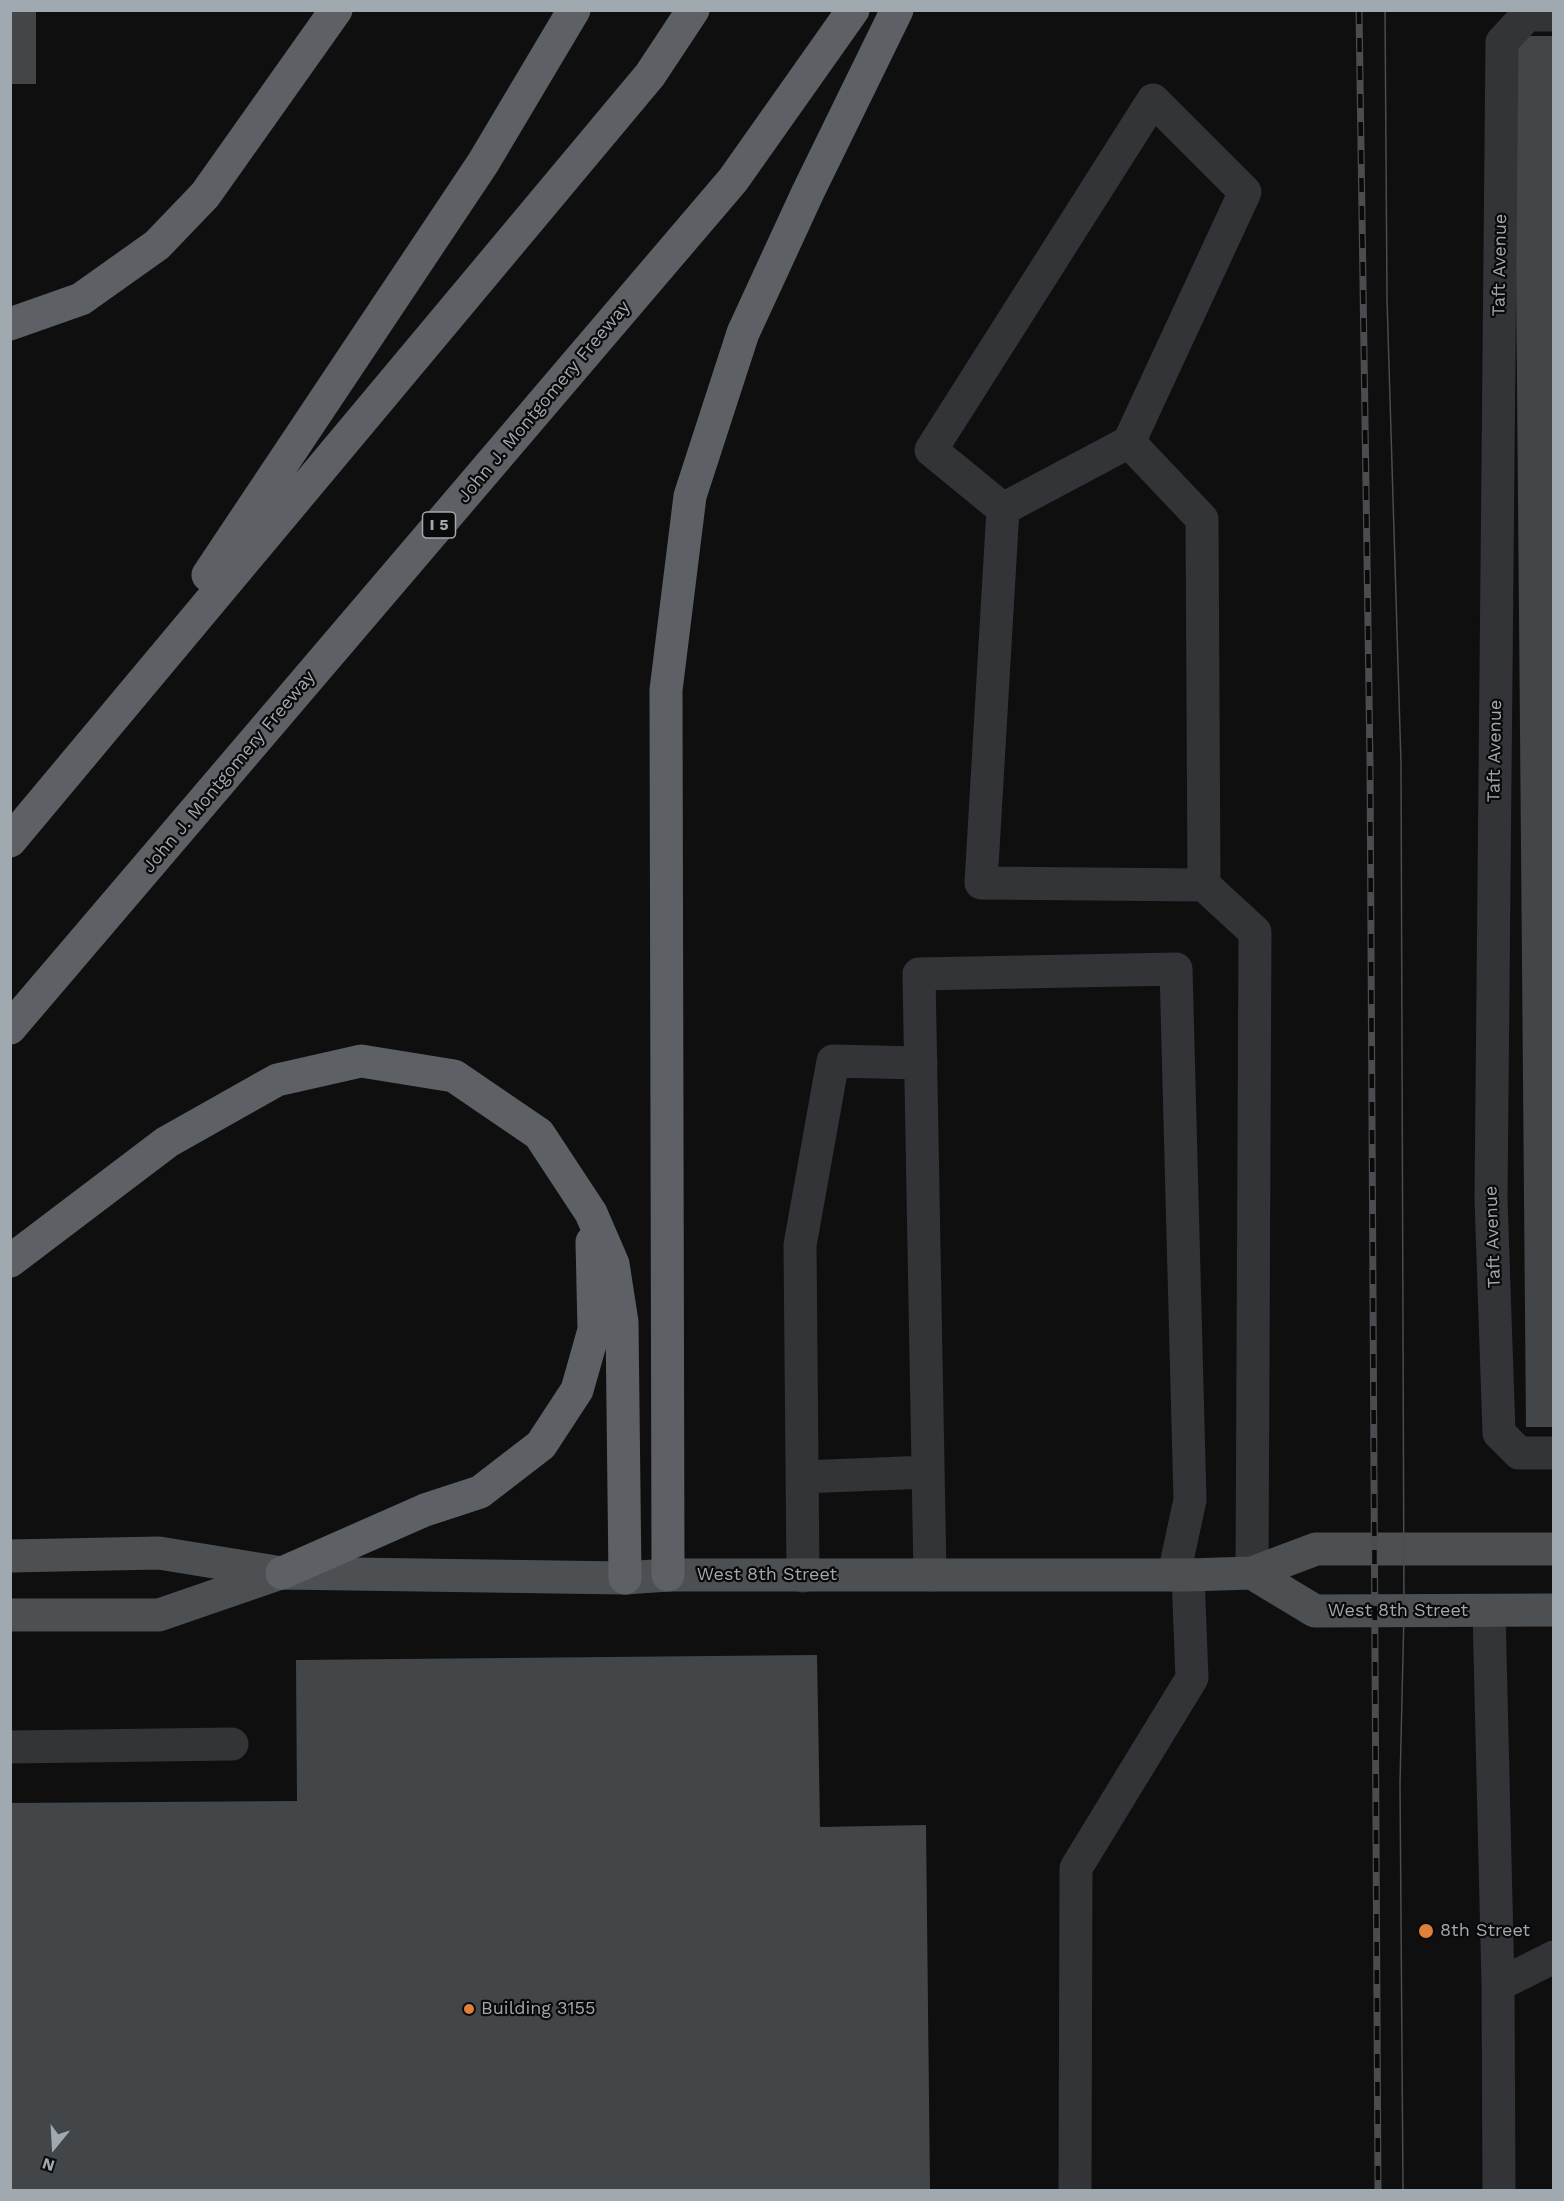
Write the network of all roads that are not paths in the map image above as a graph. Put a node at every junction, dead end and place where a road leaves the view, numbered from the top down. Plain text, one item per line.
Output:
1 (336, 10) edge
2 (574, 10) edge
3 (693, 10) edge
4 (853, 10) edge
5 (897, 10) edge
6 (1536, 14) edge
7 (10, 324) edge
8 (1129, 442) junction
9 (1003, 509) junction
10 (115, 716) junction
11 (10, 841) edge
12 (1204, 885) junction
13 (10, 1028) edge
14 (921, 1062) junction
15 (591, 1213) junction
16 (10, 1261) edge
17 (1554, 1453) edge
18 (928, 1472) junction
19 (802, 1478) junction
20 (1554, 1549) edge
21 (10, 1556) edge
22 (282, 1573) junction
23 (1252, 1573) junction
24 (668, 1575) junction
25 (930, 1575) junction
26 (1181, 1575) junction
27 (803, 1576) junction
28 (625, 1578) junction
29 (1554, 1610) edge
30 (1488, 1611) junction
31 (10, 1616) edge
32 (232, 1744) dead end
33 (10, 1747) edge
34 (1554, 1957) edge
35 (1498, 1985) junction
36 (1075, 2190) edge
37 (1499, 2190) edge

1 - 7 highway
2 - 10 highway
3 - 10 highway
4 - 13 highway, John J. Montgomery Freeway / I 5
5 - 24 highway
6 - 17 street, Taft Avenue
8 - 9 street
8 - 9 street
8 - 12 street
9 - 12 street
10 - 11 highway
12 - 23 street
14 - 18 street
14 - 19 street
14 - 26 street
15 - 16 highway
15 - 22 highway
15 - 28 highway
18 - 19 street
18 - 25 street
19 - 27 street
20 - 23 main road, West 8th Street
21 - 22 main road, West 8th Street
22 - 28 main road, West 8th Street
22 - 31 main road, West 8th Street
23 - 26 main road, West 8th Street
23 - 30 main road, West 8th Street
24 - 27 main road, West 8th Street
24 - 28 main road, West 8th Street
25 - 26 main road, West 8th Street
25 - 27 main road, West 8th Street
26 - 36 street
29 - 30 main road, West 8th Street
30 - 35 street
32 - 33 street
34 - 35 street
35 - 37 street

